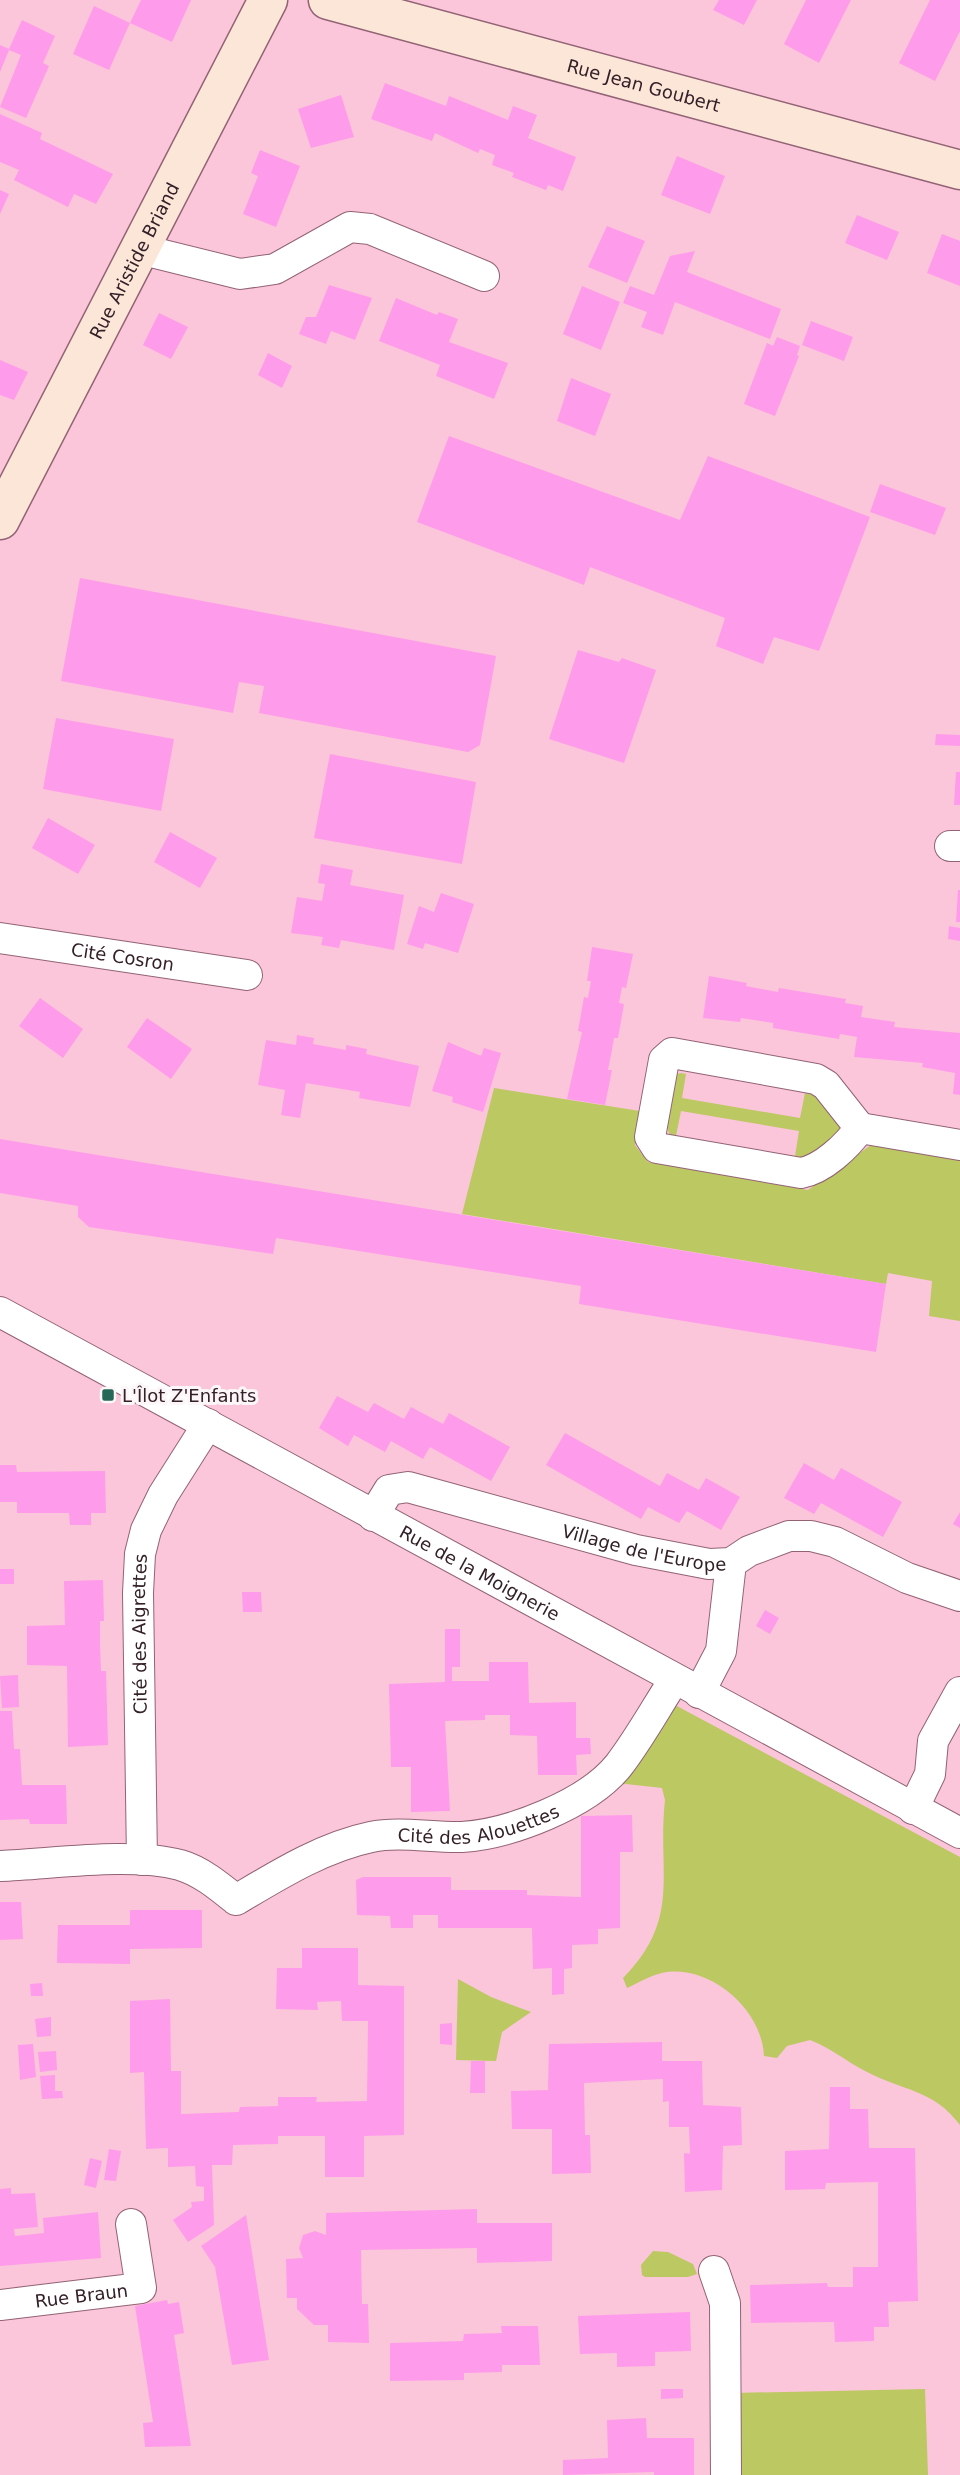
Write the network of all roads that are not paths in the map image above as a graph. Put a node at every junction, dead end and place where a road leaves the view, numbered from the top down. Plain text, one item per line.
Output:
1 (268, 0) edge
2 (328, 0) edge
3 (960, 170) edge
4 (139, 250) junction
5 (484, 276) dead end
6 (0, 520) edge
7 (0, 938) edge
8 (247, 975) dead end
9 (860, 1128) junction
10 (960, 1145) edge
11 (0, 1311) edge
12 (208, 1424) junction
13 (373, 1516) junction
14 (731, 1563) junction
15 (960, 1596) edge
16 (686, 1687) junction
17 (960, 1692) edge
18 (913, 1809) junction
19 (960, 1833) edge
20 (142, 1860) junction
21 (0, 1866) edge
22 (131, 2224) dead end
23 (714, 2271) dead end
24 (0, 2305) edge
25 (726, 2475) edge

1 - 4 main road, Rue Aristide Briand
2 - 3 main road, Rue Jean Goubert
4 - 5 street
4 - 6 main road, Rue Aristide Briand
7 - 8 street, Cité Cosron
9 - 9 street
9 - 10 street
11 - 12 street, Rue de la Moignerie
12 - 13 street, Rue de la Moignerie
12 - 20 street, Cité des Aigrettes
13 - 14 street, Village de l'Europe
13 - 16 street, Rue de la Moignerie
14 - 15 street, Village de l'Europe
14 - 16 street, Cité des Alouettes
16 - 18 street, Rue de la Moignerie
16 - 20 street, Cité des Alouettes
17 - 18 street
18 - 19 street, Rue de la Moignerie
20 - 21 street
22 - 24 street, Rue Braun
23 - 25 street

